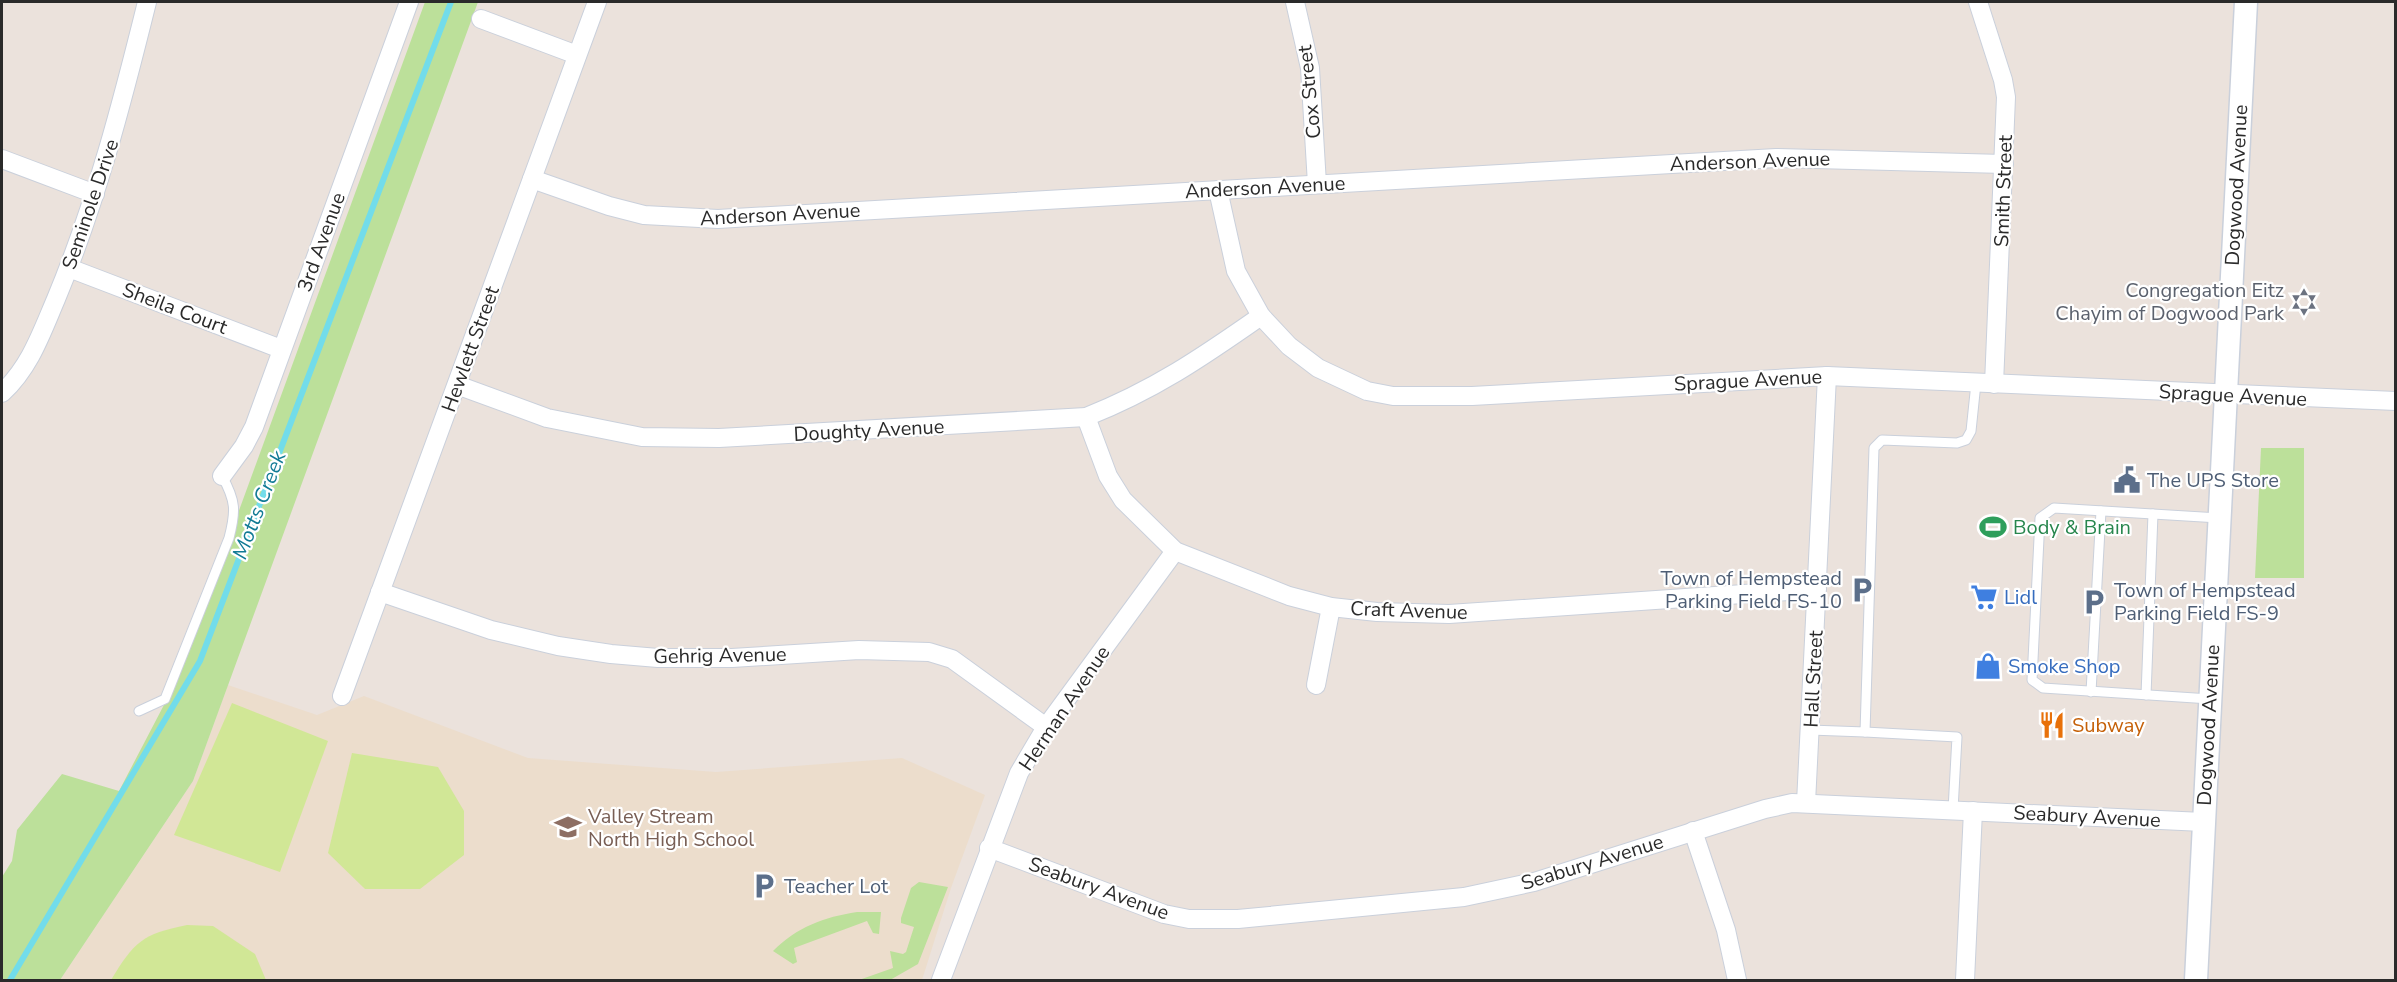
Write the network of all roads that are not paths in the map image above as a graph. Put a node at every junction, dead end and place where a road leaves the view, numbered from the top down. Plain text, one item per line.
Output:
1 (147, 2) edge
2 (409, 2) edge
3 (597, 2) edge
4 (1978, 2) edge
5 (2246, 2) edge
6 (1301, 3) edge
7 (481, 19) dead end
8 (577, 55) junction
9 (2, 159) edge
10 (2004, 164) junction
11 (532, 179) junction
12 (1317, 184) junction
13 (1218, 190) junction
14 (94, 194) junction
15 (69, 268) junction
16 (1261, 316) junction
17 (281, 349) junction
18 (1827, 376) junction
19 (1985, 383) junction
20 (457, 385) junction
21 (2, 393) edge
22 (2225, 394) junction
23 (2396, 401) edge
24 (1086, 417) junction
25 (222, 476) joint
26 (2101, 511) junction
27 (2153, 514) junction
28 (2219, 518) junction
29 (1175, 552) junction
30 (1817, 589) junction
31 (380, 592) junction
32 (1331, 607) junction
33 (1316, 685) dead end
34 (2091, 692) junction
35 (2146, 695) junction
36 (342, 696) dead end
37 (2210, 699) junction
38 (140, 711) dead end
39 (1046, 727) junction
40 (1810, 730) junction
41 (1866, 732) junction
42 (1806, 802) junction
43 (1953, 810) junction
44 (1973, 811) junction
45 (2203, 822) junction
46 (1693, 831) junction
47 (989, 848) junction
48 (941, 981) edge
49 (1737, 981) edge
50 (1965, 981) edge
51 (2196, 981) edge

1 - 14 street, Seminole Drive
2 - 17 street, 3rd Avenue
3 - 8 street, Hewlett Street
4 - 10 street, Smith Street
5 - 22 street, Dogwood Avenue
6 - 12 street, Cox Street
7 - 8 street
8 - 11 street, Hewlett Street
9 - 14 street
10 - 12 street, Anderson Avenue
10 - 19 street, Smith Street
11 - 13 street, Anderson Avenue
11 - 20 street, Hewlett Street
12 - 13 street, Anderson Avenue
13 - 16 street, Sprague Avenue
14 - 15 street, Seminole Drive
15 - 17 street, Sheila Court
15 - 21 street, Seminole Drive
16 - 18 street, Sprague Avenue
16 - 24 street, Doughty Avenue
17 - 25 street, 3rd Avenue
18 - 19 street, Sprague Avenue
18 - 30 street, Hall Street
19 - 22 street, Sprague Avenue
19 - 41 lane
20 - 24 street, Doughty Avenue
20 - 31 street, Hewlett Street
22 - 23 street, Sprague Avenue
22 - 28 street, Dogwood Avenue
24 - 29 street, Craft Avenue
25 - 38 lane
26 - 27 lane
26 - 34 lane
26 - 34 lane
27 - 28 lane
27 - 35 lane
28 - 37 street, Dogwood Avenue
29 - 32 street, Craft Avenue
29 - 39 street, Herman Avenue
30 - 32 street, Craft Avenue
30 - 40 street, Hall Street
31 - 36 street, Hewlett Street
31 - 39 street, Gehrig Avenue
32 - 33 street
34 - 35 lane
35 - 37 lane
37 - 45 street, Dogwood Avenue
39 - 47 street, Herman Avenue
40 - 41 lane
40 - 42 street, Hall Street
41 - 43 lane
42 - 43 street, Seabury Avenue
42 - 46 street, Seabury Avenue
43 - 44 street, Seabury Avenue
44 - 45 street, Seabury Avenue
44 - 50 street
45 - 51 street, Dogwood Avenue
46 - 47 street, Seabury Avenue
46 - 49 street
47 - 48 street, Herman Avenue

